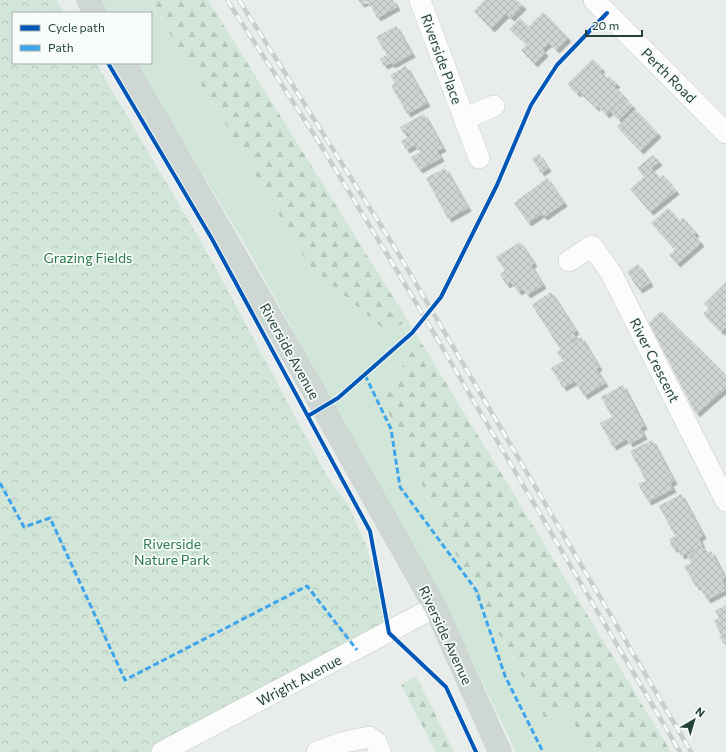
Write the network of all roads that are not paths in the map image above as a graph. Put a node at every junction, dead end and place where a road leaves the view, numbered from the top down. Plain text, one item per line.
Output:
1 (88, 0) edge
2 (420, 0) edge
3 (594, 0) edge
4 (94, 12) edge
5 (125, 64) edge
6 (494, 106) dead end
7 (464, 119) junction
8 (726, 133) edge
9 (479, 158) dead end
10 (569, 261) dead end
11 (726, 501) edge
12 (436, 607) junction
13 (162, 752) edge
14 (317, 752) edge
15 (380, 752) edge
16 (500, 752) edge

1 - 4 main road
2 - 7 street, Riverside Place
3 - 8 street, Perth Road
5 - 12 main road, Riverside Avenue
6 - 7 street, Riverside Place
7 - 9 street, Riverside Place
10 - 11 street, River Crescent
12 - 13 street, Wright Avenue
12 - 16 main road, Riverside Avenue
14 - 15 street

